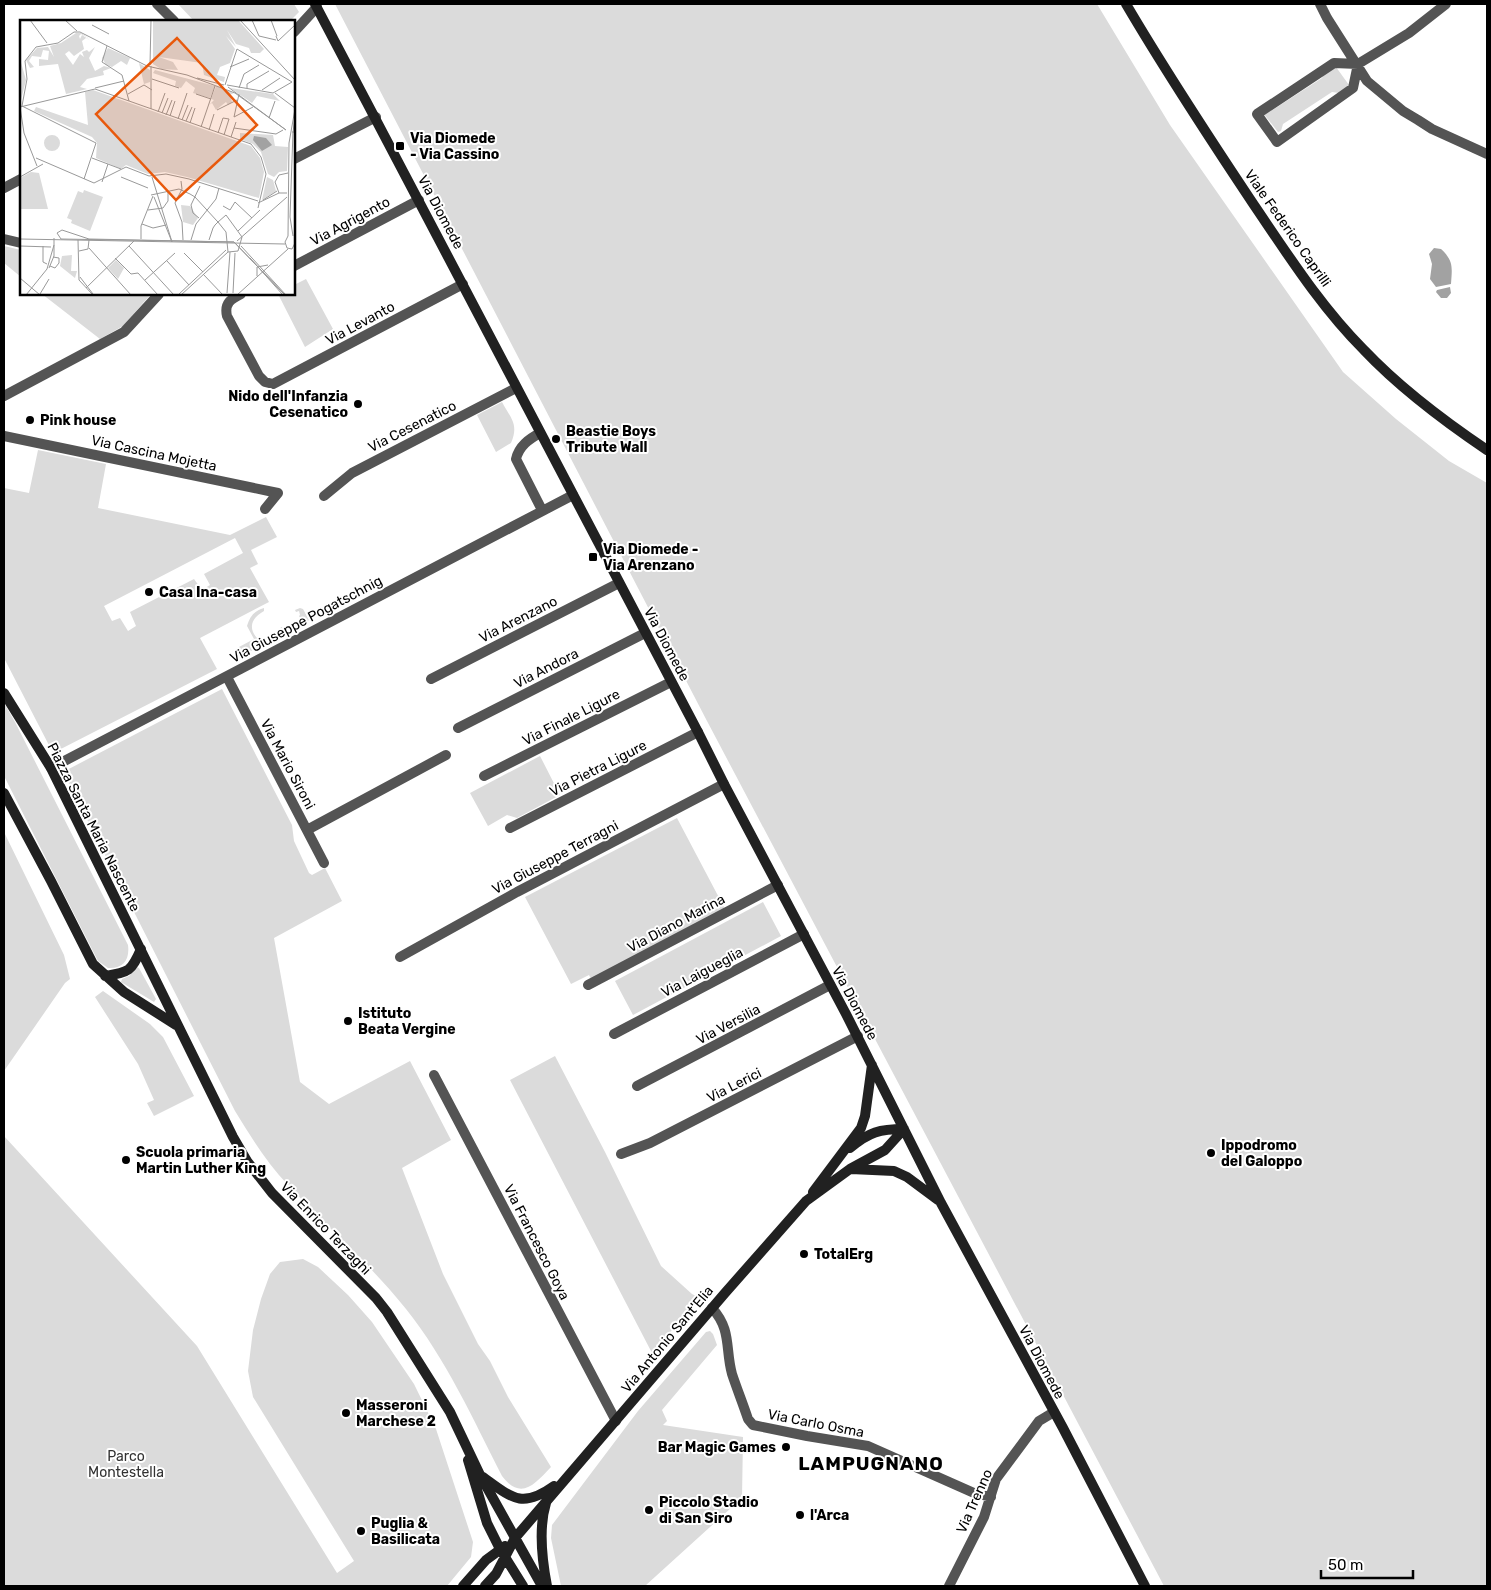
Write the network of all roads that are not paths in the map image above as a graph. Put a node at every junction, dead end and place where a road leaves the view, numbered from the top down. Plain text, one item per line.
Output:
1 (157, 4) edge
2 (1126, 4) edge
3 (1320, 4) edge
4 (1446, 4) edge
5 (316, 6) edge
6 (173, 20) edge
7 (295, 31) edge
8 (1358, 64) junction
9 (376, 117) junction
10 (1487, 154) edge
11 (295, 159) edge
12 (20, 180) edge
13 (4, 188) edge
14 (419, 200) junction
15 (4, 239) edge
16 (20, 243) edge
17 (295, 265) edge
18 (463, 284) junction
19 (158, 295) edge
20 (239, 295) edge
21 (516, 388) junction
22 (4, 396) edge
23 (540, 433) junction
24 (4, 436) edge
25 (1466, 436) junction
26 (1487, 444) edge
27 (1487, 450) edge
28 (573, 495) junction
29 (324, 496) dead end
30 (265, 508) dead end
31 (542, 510) junction
32 (619, 583) junction
33 (645, 633) junction
34 (227, 677) junction
35 (431, 679) dead end
36 (671, 682) junction
37 (4, 693) edge
38 (458, 728) dead end
39 (698, 732) junction
40 (446, 756) dead end
41 (51, 768) junction
42 (484, 776) dead end
43 (724, 784) junction
44 (4, 793) edge
45 (510, 828) dead end
46 (307, 830) junction
47 (324, 863) dead end
48 (778, 885) junction
49 (804, 934) junction
50 (142, 949) junction
51 (400, 957) dead end
52 (105, 976) junction
53 (588, 985) dead end
54 (830, 985) junction
55 (177, 1025) junction
56 (614, 1034) dead end
57 (858, 1036) junction
58 (872, 1064) junction
59 (434, 1075) dead end
60 (637, 1086) dead end
61 (904, 1130) junction
62 (621, 1154) dead end
63 (840, 1156) junction
64 (850, 1169) junction
65 (806, 1202) junction
66 (942, 1204) junction
67 (712, 1308) junction
68 (1054, 1412) junction
69 (616, 1421) junction
70 (464, 1444) junction
71 (480, 1475) junction
72 (569, 1475) junction
73 (990, 1496) junction
74 (547, 1500) junction
75 (492, 1534) junction
76 (515, 1538) junction
77 (503, 1553) junction
78 (512, 1569) junction
79 (463, 1586) edge
80 (485, 1586) edge
81 (523, 1586) edge
82 (542, 1586) edge
83 (547, 1586) edge
84 (949, 1586) edge
85 (1145, 1586) edge

1 - 6 street
2 - 25 street, Viale Federico Caprilli
3 - 8 street
4 - 8 street
5 - 7 street
5 - 9 street, Via Diomede
8 - 8 street
8 - 10 street
9 - 11 street
9 - 14 street, Via Diomede
12 - 13 street
14 - 17 street, Via Agrigento
14 - 18 street, Via Diomede
15 - 16 street
18 - 20 street, Via Levanto
18 - 21 street, Via Diomede
19 - 22 street
21 - 23 street, Via Diomede
21 - 29 street, Via Cesenatico
23 - 28 street, Via Diomede
23 - 31 street
24 - 30 street, Via Cascina Mojetta
25 - 26 street, Viale Federico Caprilli
25 - 27 street, Viale Federico Caprilli
28 - 31 street, Via Giuseppe Pogatschnig
28 - 32 street, Via Diomede
31 - 34 street, Via Giuseppe Pogatschnig
32 - 33 street, Via Diomede
32 - 35 street, Via Arenzano
33 - 36 street, Via Diomede
33 - 38 street, Via Andora
34 - 41 street, Via Giuseppe Pogatschnig
34 - 46 street, Via Mario Sironi
36 - 39 street, Via Diomede
36 - 42 street, Via Finale Ligure
37 - 41 street, Piazza Santa Maria Nascente
39 - 43 street, Via Diomede
39 - 45 street, Via Pietra Ligure
40 - 46 street
41 - 50 street, Piazza Santa Maria Nascente
43 - 48 street, Via Diomede
43 - 51 street, Via Giuseppe Terragni
44 - 52 street
46 - 47 street, Via Mario Sironi
48 - 49 street, Via Diomede
48 - 53 street, Via Diano Marina
49 - 54 street, Via Diomede
49 - 56 street, Via Laigueglia
50 - 52 street
50 - 55 street, Piazza Santa Maria Nascente
52 - 55 street
54 - 57 street, Via Diomede
54 - 60 street, Via Versilia
55 - 70 street, Via Enrico Terzaghi
57 - 58 street, Via Diomede
57 - 62 street, Via Lerici
58 - 61 street, Via Diomede
58 - 63 street
59 - 69 street, Via Francesco Goya
61 - 63 street
61 - 64 street, Via Antonio Sant'Elia
61 - 66 street, Via Diomede
63 - 65 street
64 - 65 street, Via Antonio Sant'Elia
64 - 66 street
65 - 67 street, Via Antonio Sant'Elia
66 - 68 street, Via Diomede
67 - 69 street, Via Antonio Sant'Elia
67 - 73 street, Via Carlo Osma
68 - 73 street, Via Trenno
68 - 85 street, Via Diomede
69 - 72 street, Via Antonio Sant'Elia
70 - 71 street, Via Enrico Terzaghi
70 - 75 street, Via Enrico Terzaghi
71 - 72 street, Via Enrico Terzaghi
71 - 76 street, Via Enrico Terzaghi
72 - 74 street, Via Antonio Sant'Elia
73 - 84 street, Via Trenno
74 - 76 street, Via Antonio Sant'Elia
74 - 83 street
75 - 76 street
75 - 77 street, Via Enrico Terzaghi
76 - 77 street, Via Antonio Sant'Elia
76 - 78 street
76 - 82 street, Via Enrico Terzaghi
77 - 78 street, Via Enrico Terzaghi
77 - 79 street, Via Antonio Sant'Elia
77 - 80 street, Via Antonio Sant'Elia
78 - 81 street, Via Enrico Terzaghi

